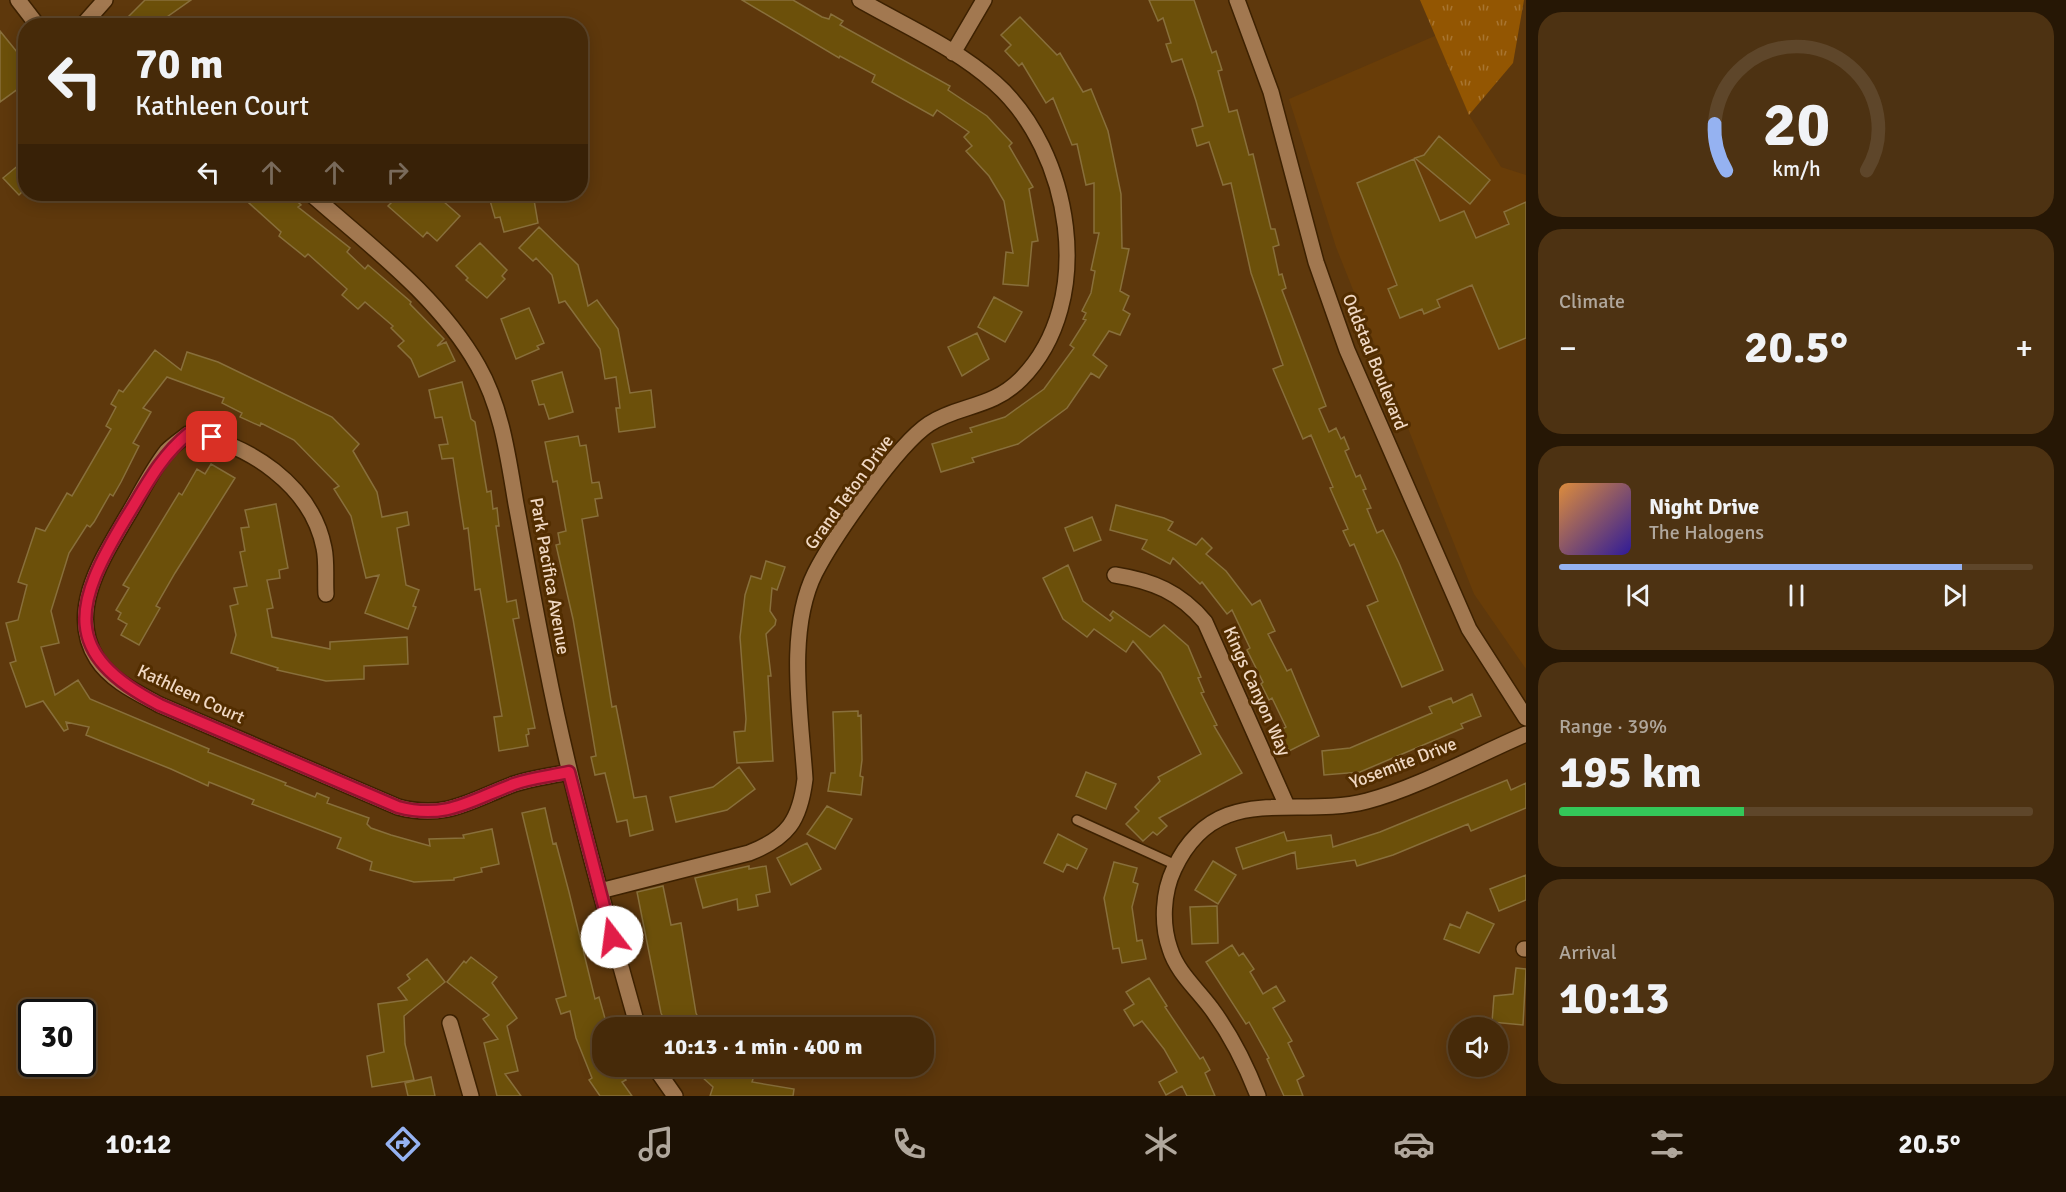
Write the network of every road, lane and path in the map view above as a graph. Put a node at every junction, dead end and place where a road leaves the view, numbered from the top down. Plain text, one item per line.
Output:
1 (18, 0) edge
2 (105, 0) edge
3 (860, 0) edge
4 (984, 0) edge
5 (1238, 0) edge
6 (32, 18) edge
7 (89, 18) edge
8 (953, 53) junction
9 (319, 201) edge
10 (1115, 575) dead end
11 (326, 594) dead end
12 (1526, 718) edge
13 (1526, 734) edge
14 (569, 772) junction
15 (1287, 806) junction
16 (1077, 820) dead end
17 (1176, 866) junction
18 (600, 891) junction
19 (635, 1017) edge
20 (450, 1023) dead end
21 (662, 1077) edge
22 (471, 1096) edge
23 (675, 1096) edge
24 (1258, 1096) edge

1 - 6 street
2 - 7 street
3 - 8 street, Grand Teton Drive
4 - 8 street
5 - 12 street, Oddstad Boulevard
8 - 18 street, Grand Teton Drive
9 - 14 street, Park Pacifica Avenue
10 - 15 street, Kings Canyon Way
11 - 14 street, Kathleen Court
13 - 15 street, Yosemite Drive
14 - 18 street, Park Pacifica Avenue
15 - 17 street, Yosemite Drive
16 - 17 lane
17 - 24 street, Yosemite Drive
18 - 19 street, Park Pacifica Avenue
20 - 22 street
21 - 23 street

